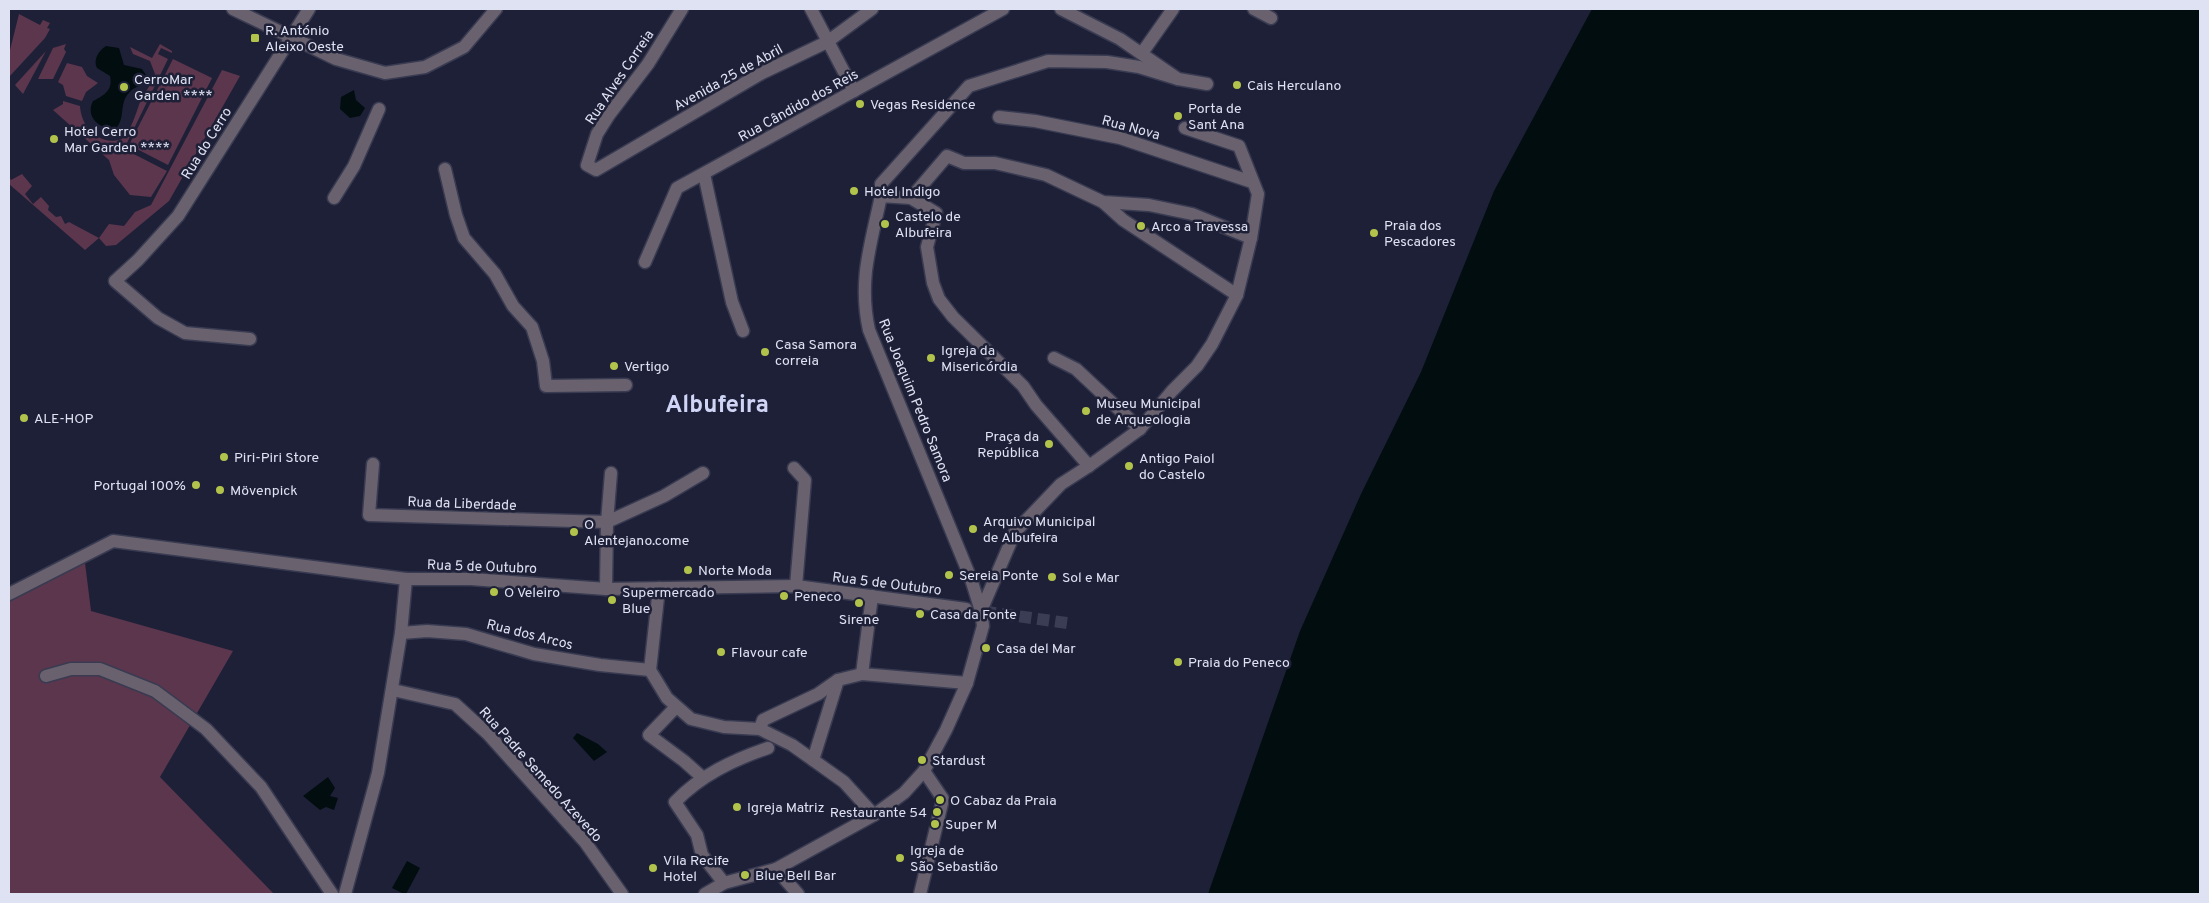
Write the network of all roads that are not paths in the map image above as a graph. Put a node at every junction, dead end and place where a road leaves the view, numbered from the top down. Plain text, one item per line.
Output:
1 (233, 9) edge
2 (309, 9) edge
3 (496, 9) edge
4 (682, 9) edge
5 (811, 9) edge
6 (872, 9) edge
7 (1003, 9) edge
8 (1062, 9) edge
9 (1173, 9) edge
10 (1254, 9) edge
11 (1087, 14) edge
12 (1271, 18) dead end
13 (291, 38) junction
14 (827, 42) junction
15 (1142, 54) junction
16 (1178, 79) junction
17 (1207, 84) dead end
18 (854, 91) junction
19 (379, 109) dead end
20 (999, 117) dead end
21 (1186, 128) dead end
22 (592, 168) joint
23 (445, 169) dead end
24 (704, 174) junction
25 (1252, 182) junction
26 (881, 196) junction
27 (334, 198) dead end
28 (912, 198) junction
29 (1102, 202) junction
30 (1251, 238) junction
31 (645, 262) dead end
32 (1237, 295) junction
33 (743, 331) dead end
34 (250, 339) dead end
35 (1054, 358) dead end
36 (626, 385) dead end
37 (1140, 429) junction
38 (373, 464) dead end
39 (1089, 466) junction
40 (794, 468) dead end
41 (611, 473) dead end
42 (703, 473) dead end
43 (607, 522) junction
44 (406, 579) junction
45 (796, 586) junction
46 (659, 588) junction
47 (606, 589) junction
48 (9, 594) edge
49 (872, 596) junction
50 (966, 609) tunnel mouth
51 (980, 611) junction
52 (402, 633) junction
53 (650, 670) junction
54 (862, 674) junction
55 (46, 676) dead end
56 (838, 680) junction
57 (967, 683) junction
58 (393, 690) junction
59 (676, 707) junction
60 (760, 729) junction
61 (768, 748) dead end
62 (813, 760) junction
63 (924, 771) junction
64 (703, 778) junction
65 (874, 815) junction
66 (776, 869) junction
67 (724, 883) junction
68 (332, 894) edge
69 (345, 894) edge
70 (622, 894) edge
71 (705, 894) edge
72 (798, 894) edge
73 (920, 894) edge

1 - 13 street
2 - 13 street, Rua do Cerro
3 - 13 street
4 - 22 street, Rua Alves Correia
5 - 14 street
6 - 14 street, Avenida 25 de Abril
7 - 18 street, Rua Cândido dos Reis
8 - 11 street
9 - 15 street
10 - 12 street
11 - 15 street
13 - 34 street, Rua do Cerro
14 - 18 street
14 - 22 street, Avenida 25 de Abril
15 - 16 street
16 - 17 street, Rua Joaquim Pedro Samora
16 - 26 street, Rua Joaquim Pedro Samora
18 - 24 street, Rua Cândido dos Reis
19 - 27 street
20 - 25 street, Rua Nova
21 - 25 street
23 - 36 street
24 - 31 street, Rua Cândido dos Reis
24 - 33 street
25 - 30 street
26 - 28 street
26 - 51 street, Rua Joaquim Pedro Samora
28 - 29 street
28 - 39 street
29 - 30 street
29 - 32 street
30 - 32 street
32 - 37 street
35 - 37 street
37 - 39 street
38 - 43 street, Rua da Liberdade
39 - 51 street
40 - 45 street
41 - 43 street
42 - 43 street
43 - 47 street
44 - 47 street, Rua 5 de Outubro
44 - 48 street, Rua 5 de Outubro
44 - 52 street
45 - 46 street, Rua 5 de Outubro
45 - 49 street, Rua 5 de Outubro
46 - 47 street, Rua 5 de Outubro
46 - 53 street
49 - 50 street, Rua 5 de Outubro
49 - 54 street
51 - 57 street, Rua Joaquim Pedro Samora
52 - 53 street, Rua dos Arcos
52 - 58 street
53 - 59 street
54 - 56 street
54 - 57 street
55 - 68 street
56 - 60 street
56 - 62 street
57 - 63 street
58 - 69 street
58 - 70 street, Rua Padre Semedo Azevedo
59 - 60 street
59 - 64 street
60 - 62 street
61 - 64 street
62 - 65 street
63 - 65 street
63 - 73 street
64 - 67 street
65 - 66 street
66 - 67 street
66 - 72 street
67 - 71 street

